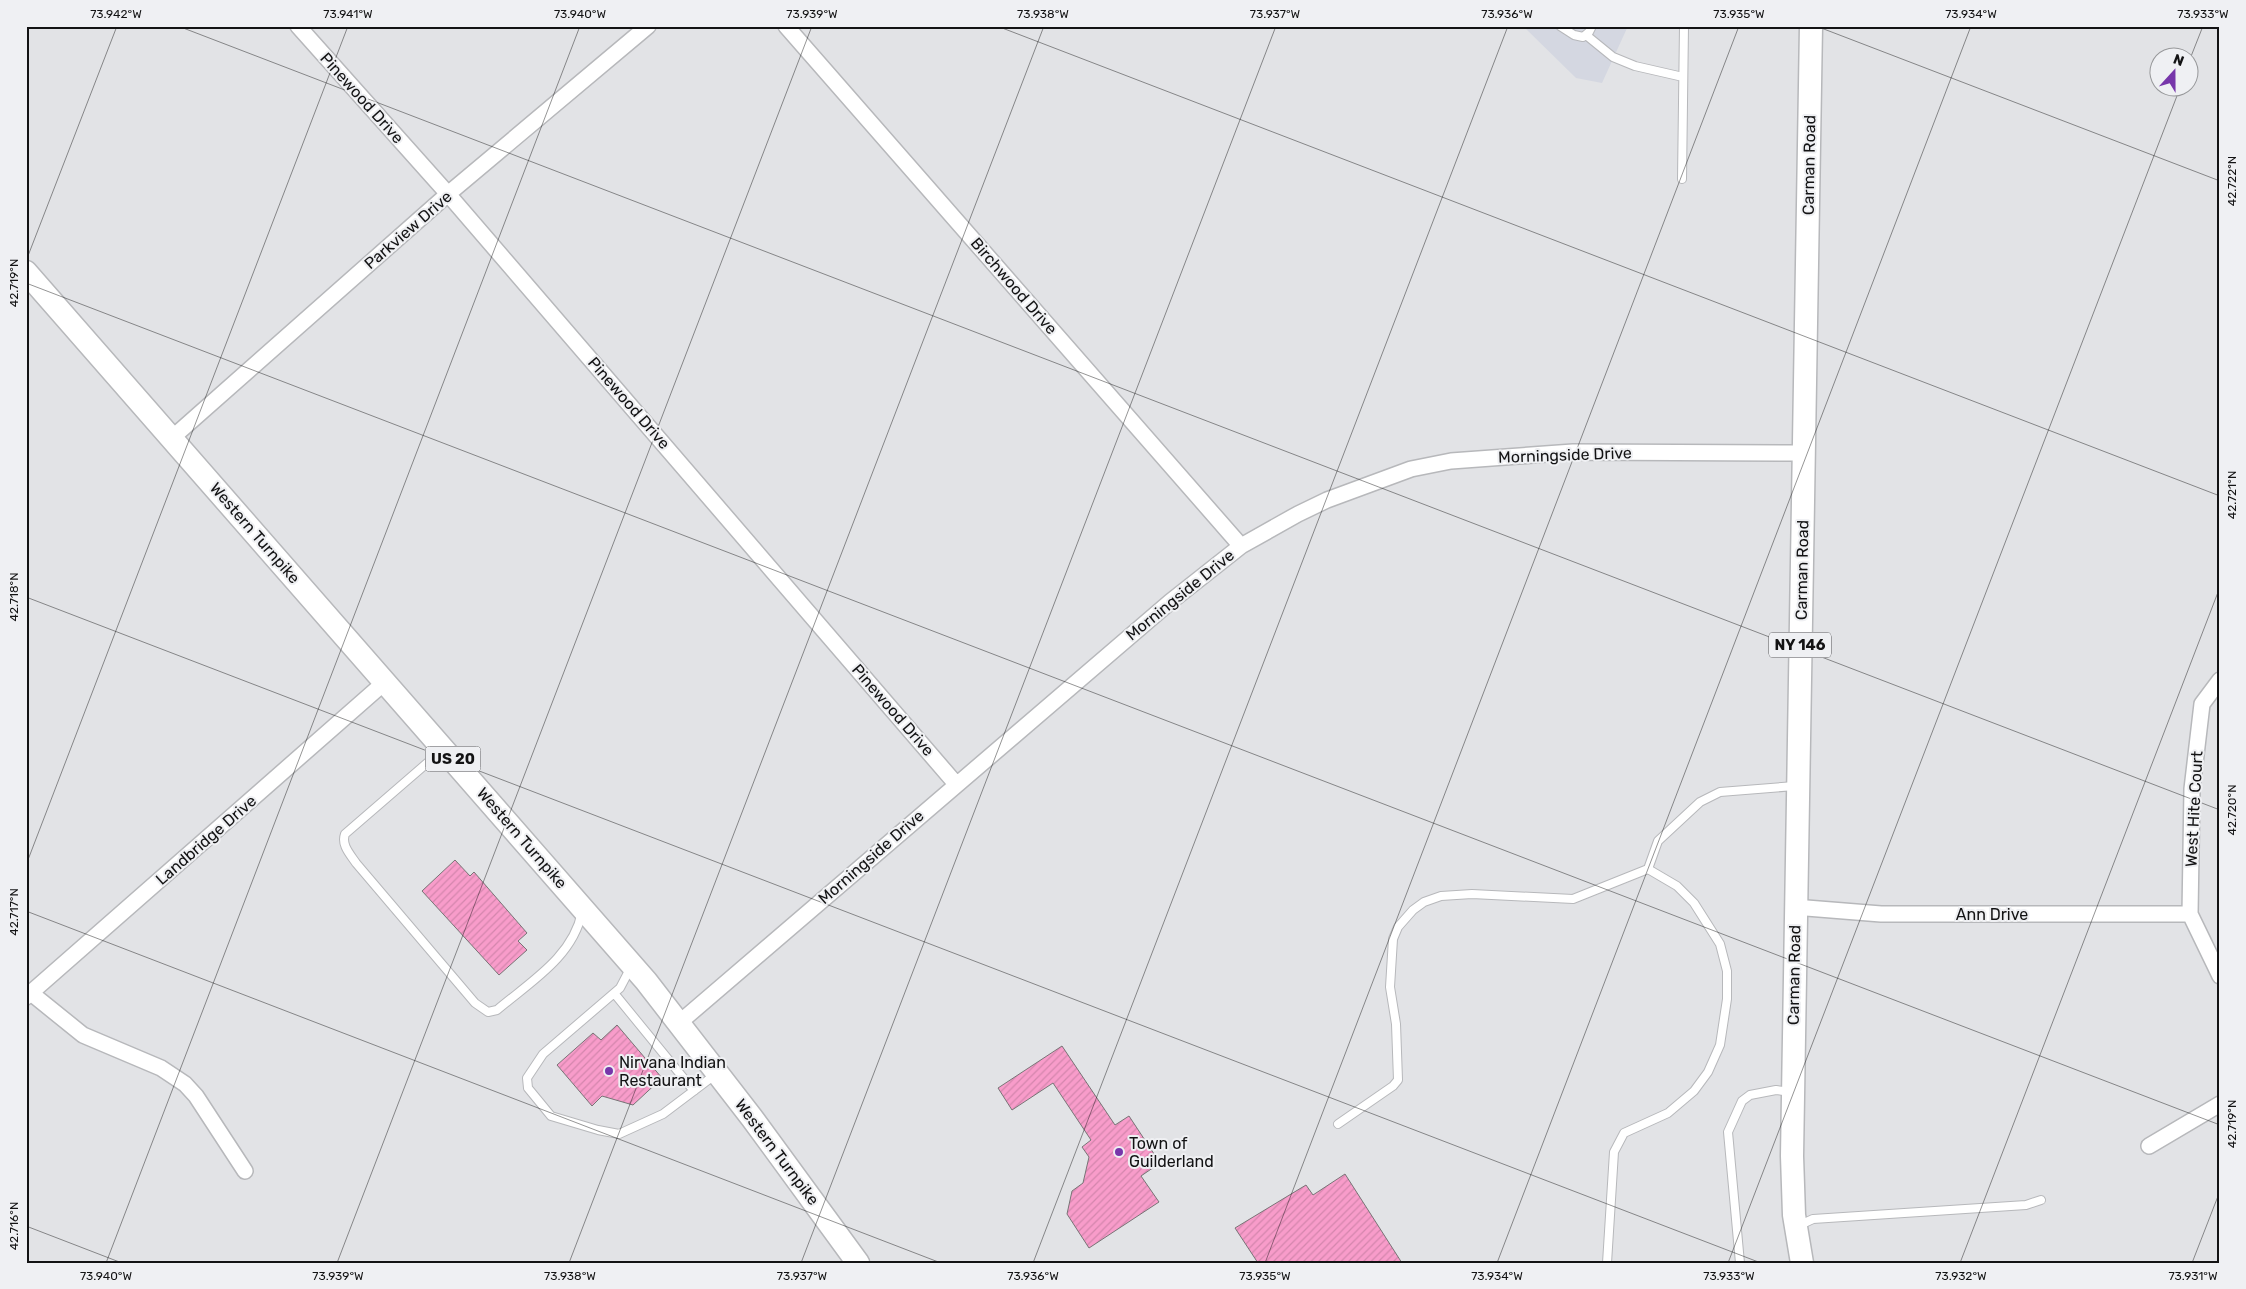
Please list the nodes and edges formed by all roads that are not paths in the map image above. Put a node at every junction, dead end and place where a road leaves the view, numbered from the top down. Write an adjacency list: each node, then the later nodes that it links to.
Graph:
1 (298, 26): 11 (street, Pinewood Drive)
2 (648, 26): 11 (street, Parkview Drive)
3 (786, 26): 15 (street, Birchwood Drive)
4 (1560, 26): 8 (lane)
5 (1592, 26): 8 (lane)
6 (1684, 26): 9 (lane)
7 (1811, 26): 14 (main road, Carman Road / NY 146)
8 (1586, 35): 9 (lane)
9 (1683, 77): 10 (lane)
10 (1682, 179)
11 (448, 194): 13 (street, Parkview Drive); 19 (street, Pinewood Drive)
12 (26, 272): 13 (main road, Western Turnpike / US 20)
13 (172, 438): 17 (main road, Western Turnpike / US 20)
14 (1804, 454): 15 (street, Morningside Drive); 20 (main road, Carman Road / NY 146)
15 (1241, 546): 19 (street, Morningside Drive)
16 (2220, 680): 24 (street, West Hite Court)
17 (385, 682): 18 (main road, Western Turnpike / US 20); 28 (street, Landbridge Drive)
18 (444, 749): 23 (main road, Western Turnpike / US 20); 23 (lane)
19 (956, 784): 29 (street, Morningside Drive)
20 (1797, 786): 21 (lane); 22 (main road, Carman Road / NY 146)
21 (1648, 869): 34 (lane); 40 (lane)
22 (1794, 907): 24 (street, Ann Drive); 32 (main road, Carman Road / NY 146)
23 (582, 908): 25 (main road, Western Turnpike / US 20)
24 (2190, 914): 26 (street)
25 (632, 965): 27 (lane); 29 (main road, Western Turnpike / US 20)
26 (2220, 976)
27 (614, 993): 31 (lane); 31 (lane)
28 (29, 995): 36 (street)
29 (679, 1023): 30 (main road, Western Turnpike / US 20)
30 (707, 1077): 31 (lane); 31 (lane); 39 (main road, Western Turnpike / US 20)
31 (694, 1090)
32 (1792, 1092): 38 (main road, Carman Road / NY 146); 41 (lane)
33 (2220, 1104): 35 (street)
34 (1338, 1124)
35 (2149, 1146)
36 (246, 1171)
37 (2041, 1200): 38 (lane)
38 (1796, 1228): 42 (main road, Carman Road / NY 146)
39 (858, 1263)
40 (1607, 1263)
41 (1740, 1263)
42 (1802, 1263)

